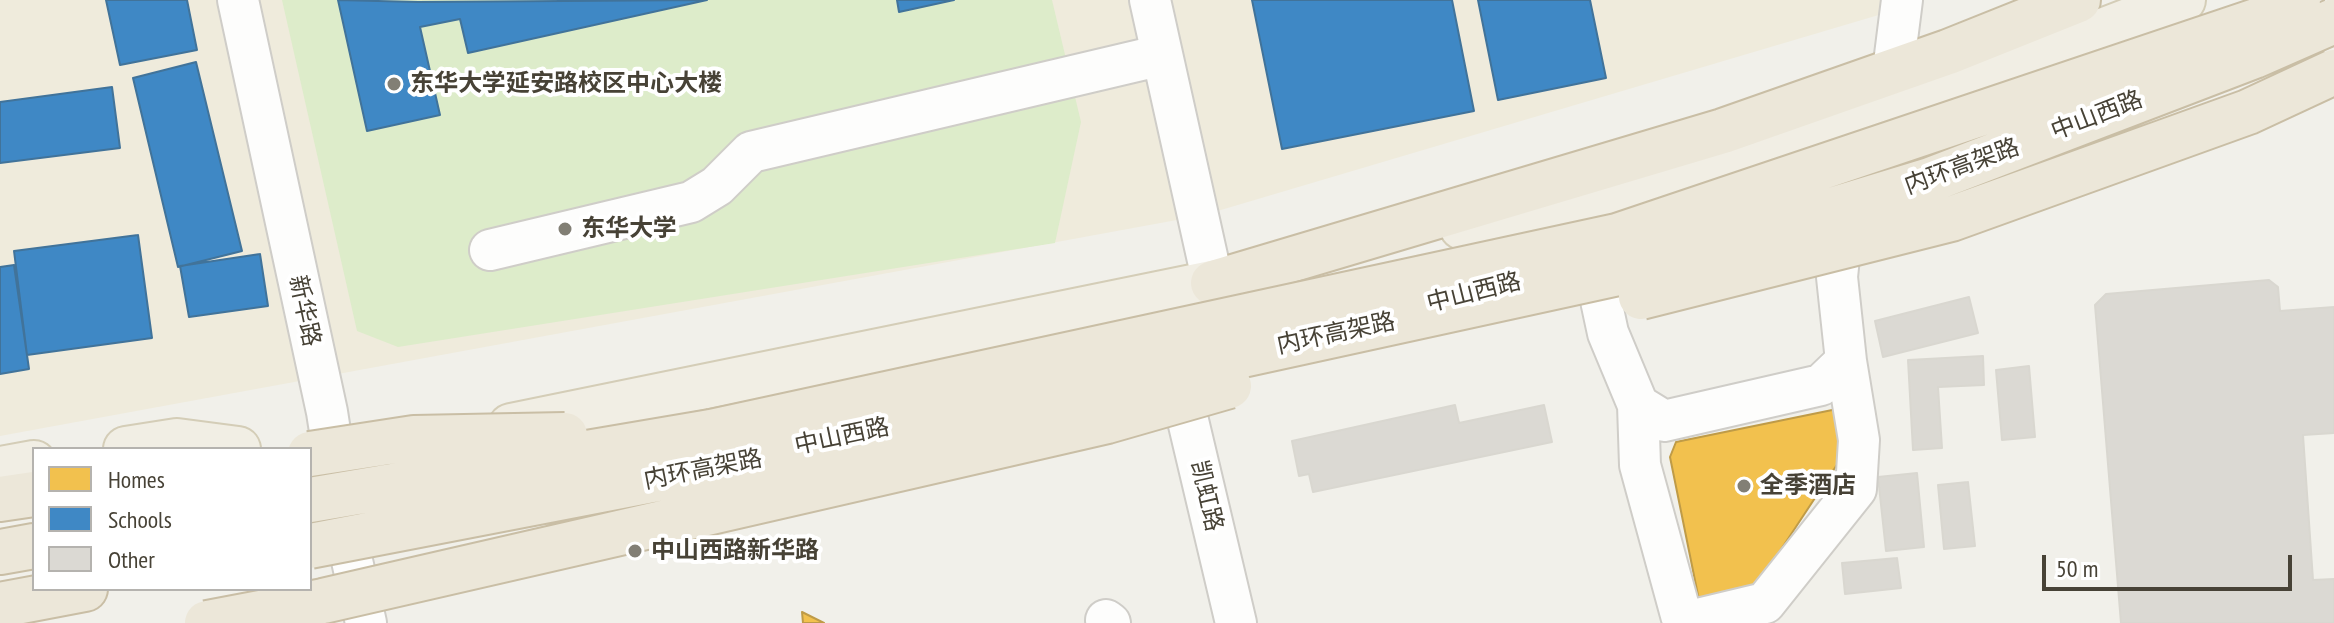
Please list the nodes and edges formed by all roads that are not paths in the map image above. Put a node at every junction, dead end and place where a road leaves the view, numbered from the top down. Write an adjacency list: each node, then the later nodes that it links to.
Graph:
1 (238, 0): 22 (street, 新华路)
2 (1150, 0): 8 (street)
3 (1902, 0): 9 (street)
4 (2078, 0): 9 (highway)
5 (2183, 0): 15 (main road)
6 (2298, 0): 19 (highway, 内环高架路, bridge)
7 (2334, 23): 11 (main road, 中山西路); 14 (highway, 内环高架路, bridge)
8 (1162, 55): 12 (street); 15 (street)
9 (1893, 71): 15 (highway)
10 (2334, 72): 17 (highway, bridge)
11 (1845, 197): 13 (main road, 中山西路); 16 (street)
12 (490, 250)
13 (1593, 263): 17 (main road, 中山西路); 18 (street)
14 (1641, 268): 30 (highway, 内环高架路, bridge); 35 (highway, bridge)
15 (1213, 283): 22 (main road)
16 (1846, 361): 18 (street); 37 (street)
17 (1176, 369): 30 (main road, 中山西路); 41 (street, 凯虹路)
18 (1638, 405): 37 (street)
19 (711, 432): 22 (highway, bridge); 27 (highway, 内环高架路, bridge)
20 (139, 447): 21 (main road)
21 (223, 447)
22 (316, 460): 30 (street, 新华路)
23 (32, 463): 24 (main road)
24 (0, 469)
25 (32, 494): 26 (highway)
26 (0, 499)
27 (312, 500)
28 (32, 513): 29 (main road)
29 (0, 519)
30 (322, 541): 40 (street, 新华路)
31 (32, 546): 32 (highway)
32 (0, 552)
33 (76, 591): 36 (highway)
34 (84, 591): 36 (main road)
35 (323, 601): 38 (highway, bridge); 39 (highway, bridge)
36 (0, 607)
37 (1767, 613)
38 (207, 623)
39 (270, 623)
40 (366, 623)
41 (1236, 623)

